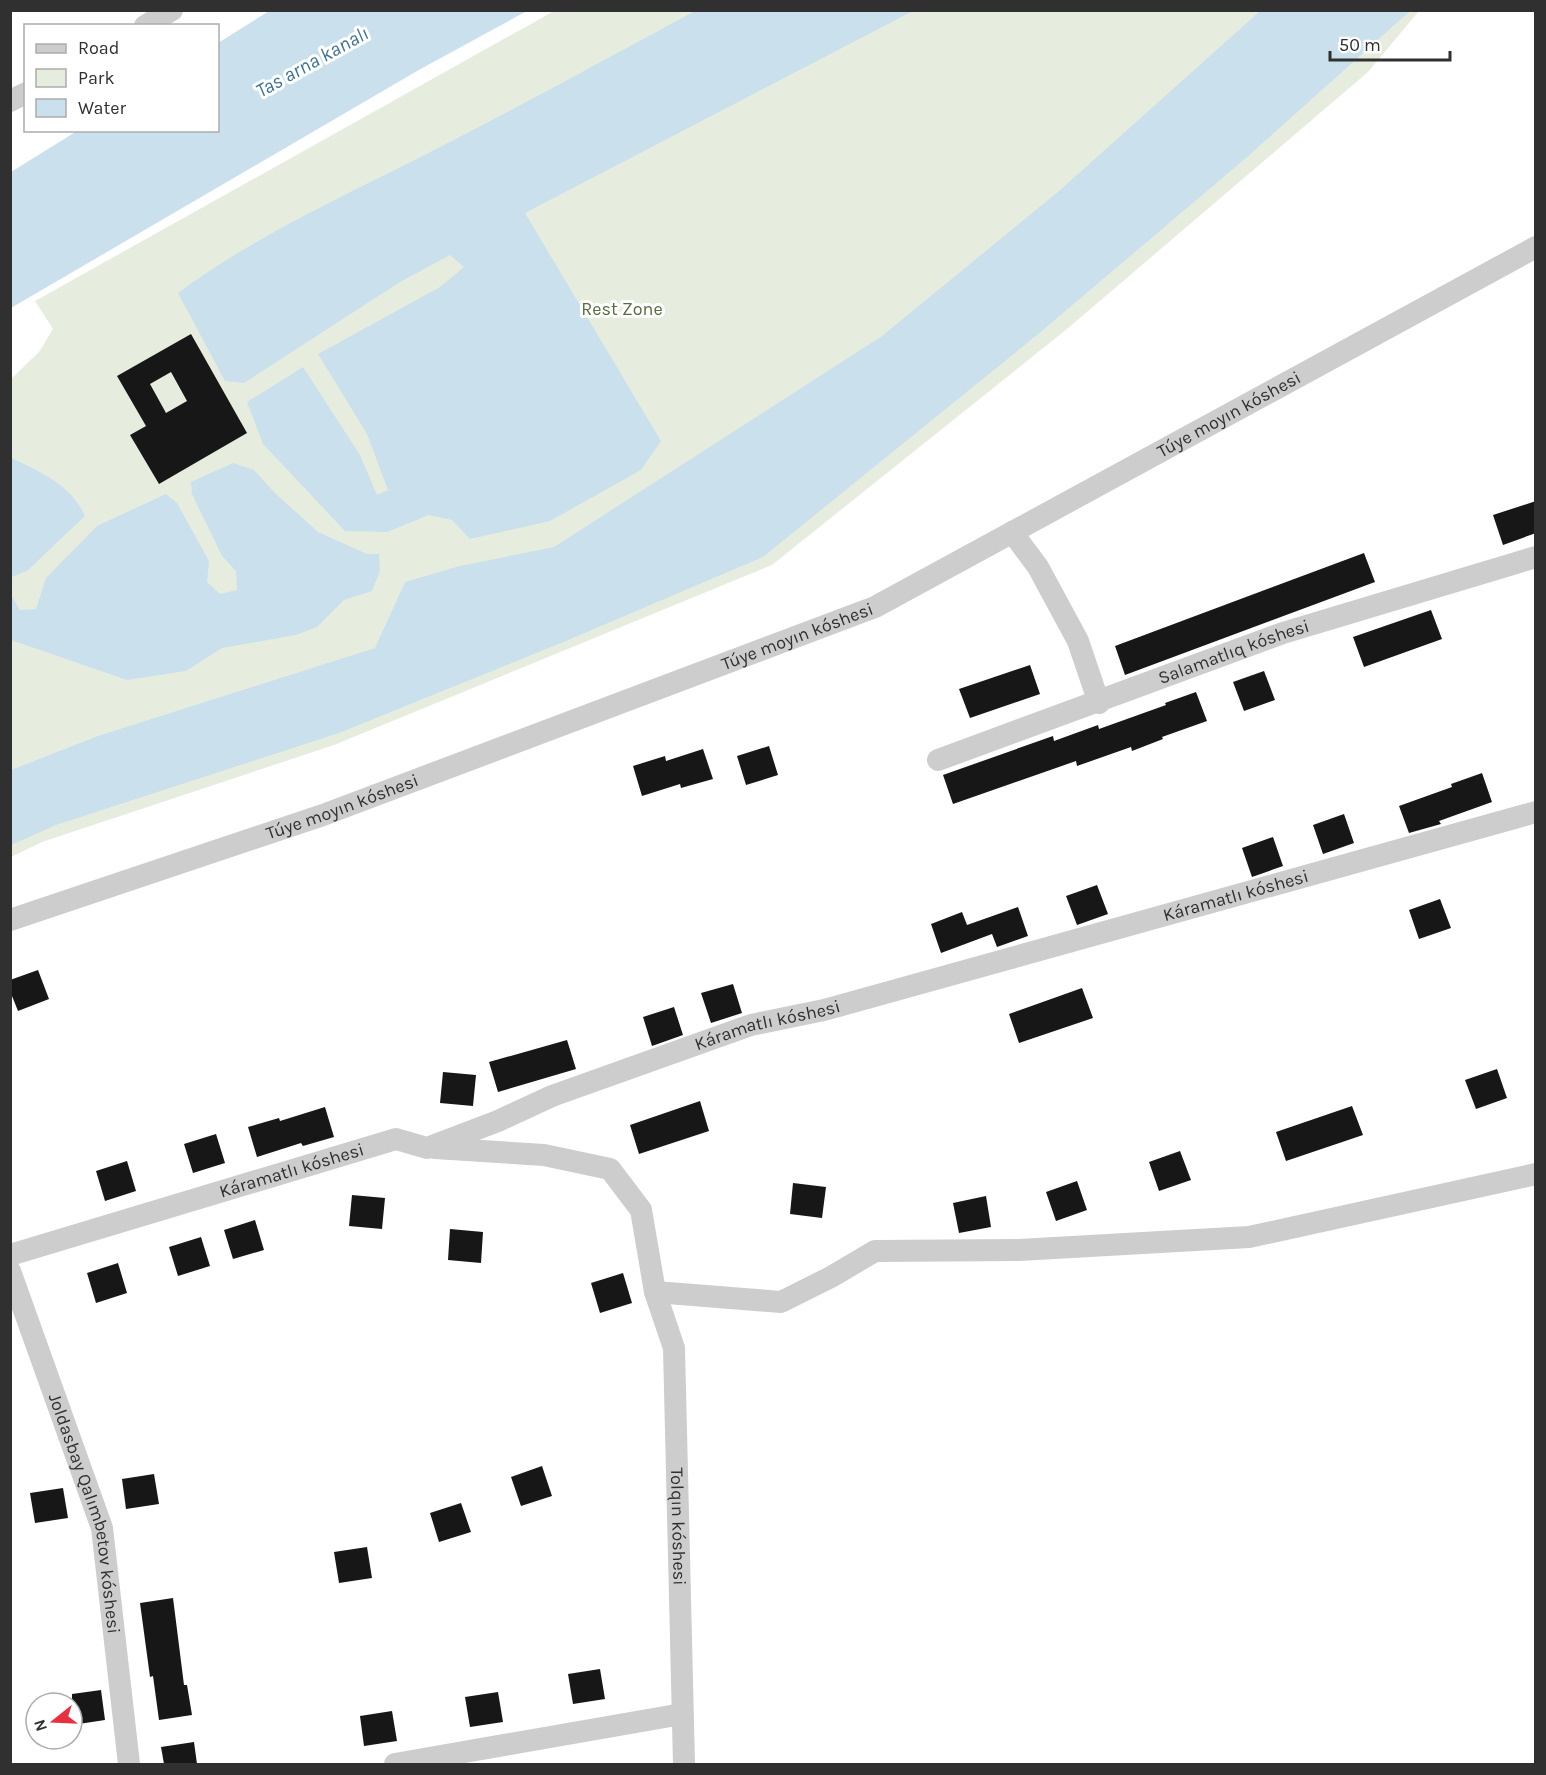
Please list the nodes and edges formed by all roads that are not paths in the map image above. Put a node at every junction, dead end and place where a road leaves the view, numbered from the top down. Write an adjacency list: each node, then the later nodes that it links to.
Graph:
1 (172, 10): 2 (street)
2 (148, 24)
3 (24, 94): 4 (street)
4 (10, 101)
5 (1536, 247): 6 (street, Túye moyın kóshesi)
6 (1012, 532): 8 (street); 11 (street, Túye moyın kóshesi)
7 (1536, 557): 8 (street, Salamatlıq kóshesi)
8 (1099, 703): 9 (street, Salamatlıq kóshesi)
9 (938, 760)
10 (1536, 812): 12 (street, Káramatlı kóshesi)
11 (10, 920)
12 (427, 1148): 14 (street, Káramatlı kóshesi); 16 (street, Tolqın kóshesi)
13 (1536, 1174): 16 (street)
14 (10, 1255)
15 (10, 1271): 18 (street, Joldasbay Qalımbetov kóshesi)
16 (655, 1292): 17 (street, Tolqın kóshesi)
17 (682, 1714): 19 (street); 20 (street, Tolqın kóshesi)
18 (129, 1764)
19 (397, 1764)
20 (684, 1764)

